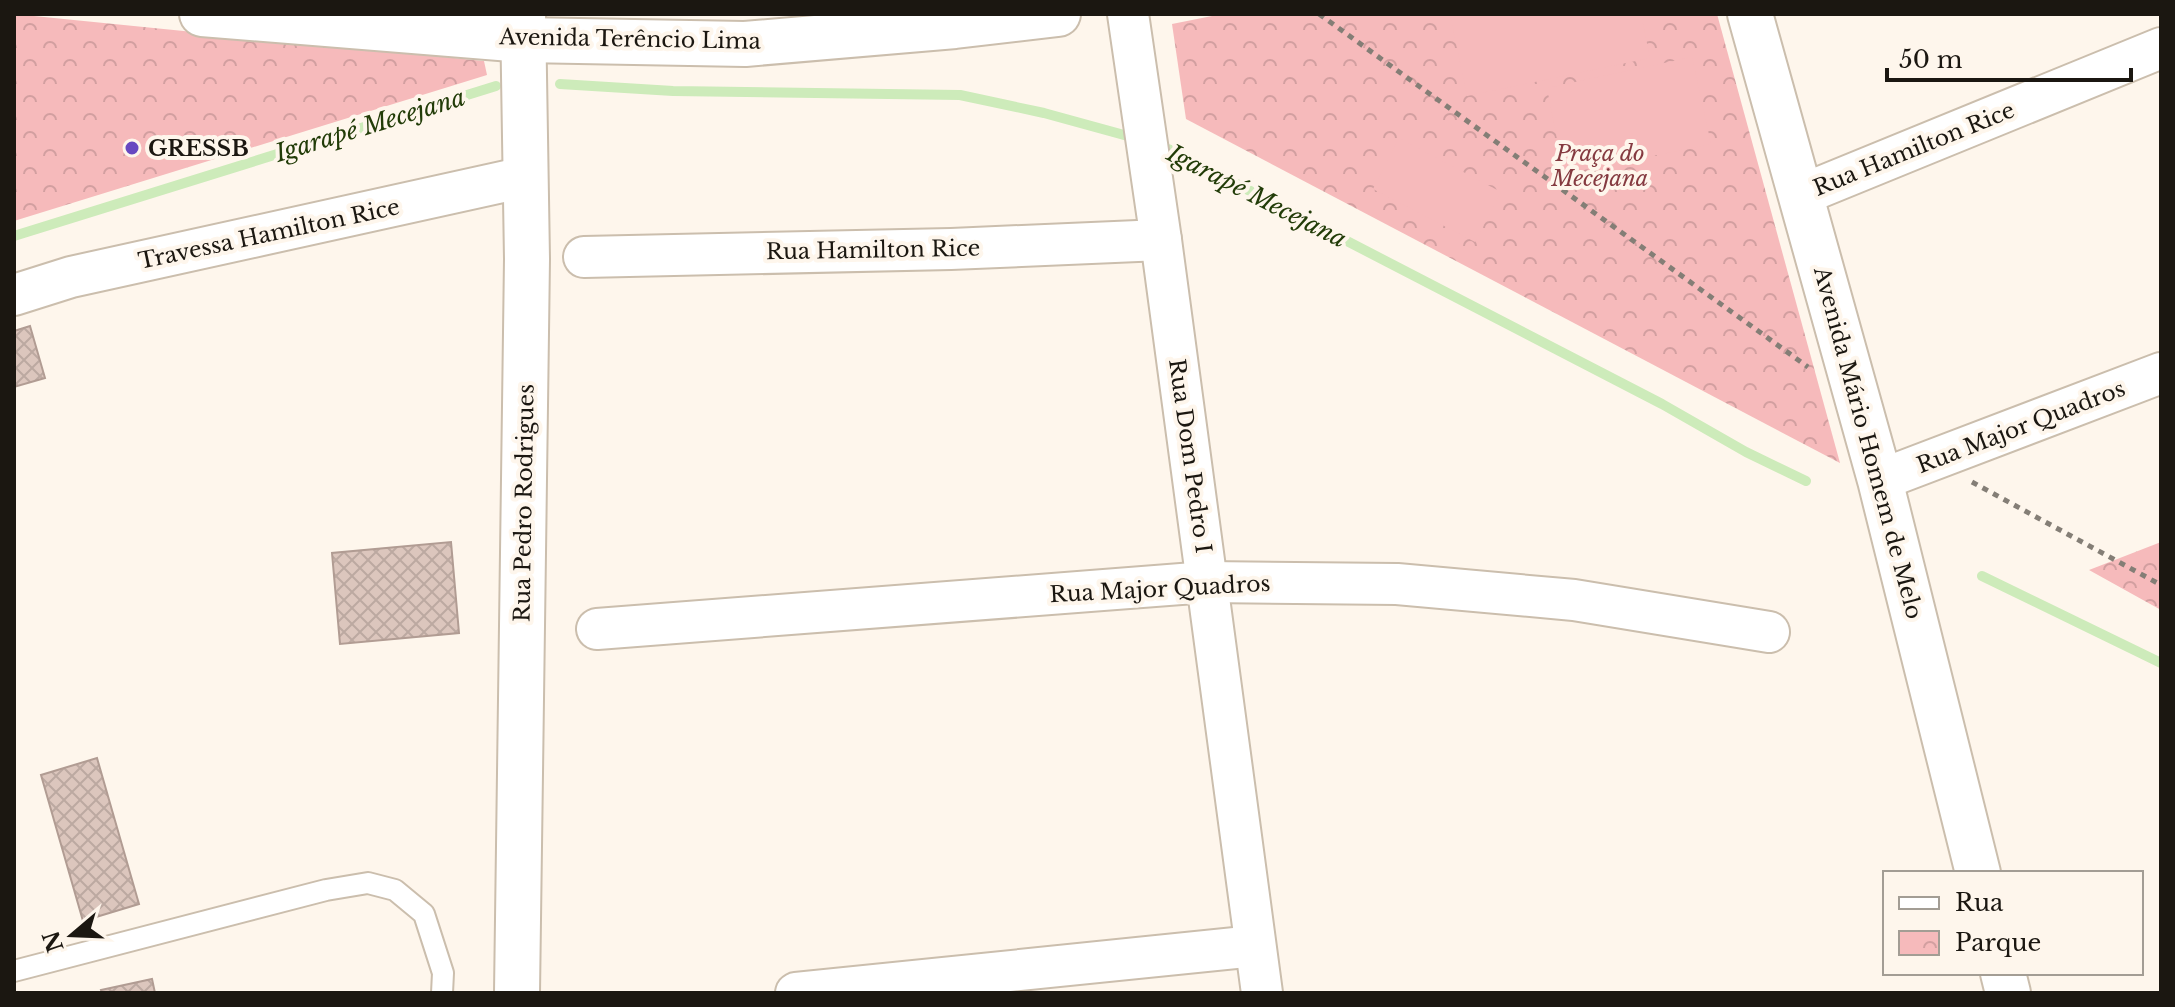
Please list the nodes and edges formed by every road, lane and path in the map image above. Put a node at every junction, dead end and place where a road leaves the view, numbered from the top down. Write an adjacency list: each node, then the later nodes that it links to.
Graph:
1 (202, 14): 6 (main road, Avenida Terêncio Lima)
2 (1058, 14): 6 (main road, Avenida Terêncio Lima)
3 (1128, 14): 10 (street, Rua Dom Pedro I)
4 (1319, 14): 14 (path)
5 (1750, 14): 9 (main road, Avenida Mário Homem de Melo)
6 (523, 36): 8 (main road, Rua Pedro Rodrigues)
7 (2161, 48): 9 (street, Rua Hamilton Rice)
8 (525, 167): 12 (street, Travessa Hamilton Rice); 25 (main road, Rua Pedro Rodrigues)
9 (1801, 195): 14 (main road, Avenida Mário Homem de Melo)
10 (1161, 240): 11 (street, Rua Hamilton Rice); 17 (street, Rua Dom Pedro I)
11 (584, 257)
12 (14, 295)
13 (2161, 373): 15 (street, Rua Major Quadros)
14 (1859, 404): 16 (main road, Avenida Mário Homem de Melo)
15 (1933, 462): 16 (street, Rua Major Quadros); 18 (path)
16 (1880, 480): 21 (main road, Avenida Mário Homem de Melo)
17 (1207, 582): 19 (street, Rua Major Quadros); 20 (street, Rua Major Quadros); 22 (street, Rua Dom Pedro I)
18 (2161, 585)
19 (597, 629)
20 (1769, 632)
21 (1978, 871)
22 (1255, 946): 26 (street); 27 (street, Rua Dom Pedro I)
23 (14, 971): 24 (lane)
24 (442, 993)
25 (517, 993)
26 (796, 993)
27 (1262, 993)

